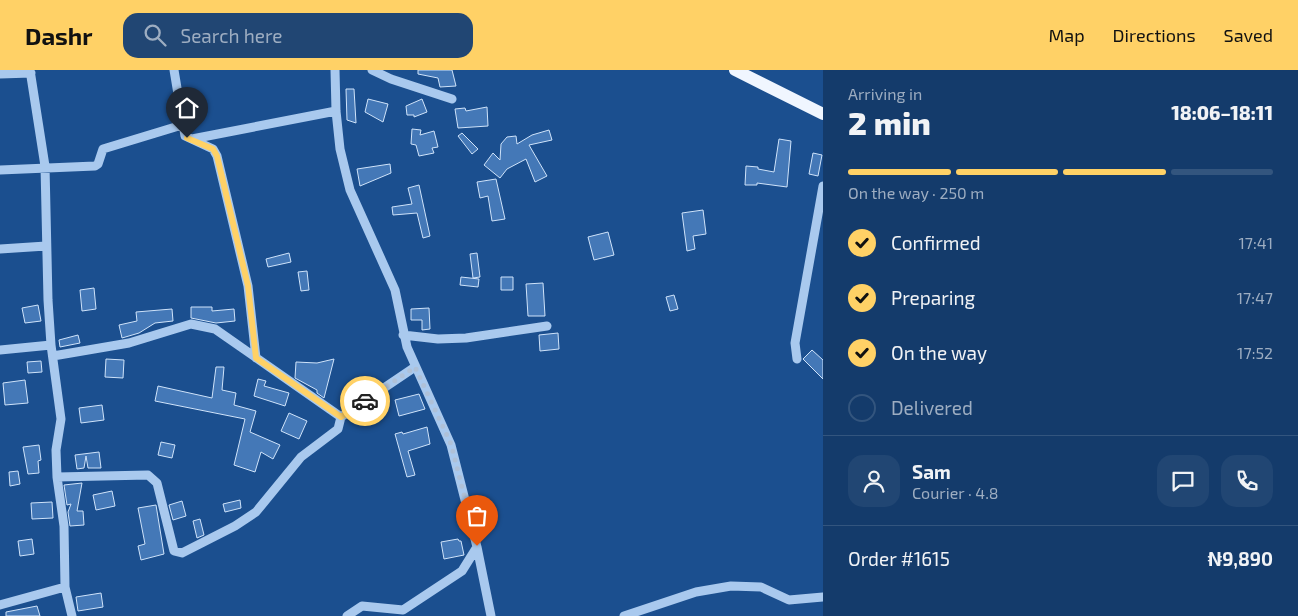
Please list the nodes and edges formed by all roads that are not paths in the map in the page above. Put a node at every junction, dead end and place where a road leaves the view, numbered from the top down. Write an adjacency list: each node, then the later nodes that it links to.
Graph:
1 (174, 70): 10 (street)
2 (335, 70): 8 (street)
3 (372, 70): 7 (street)
4 (735, 70): 9 (main road)
5 (30, 71): 6 (street); 12 (street)
6 (0, 74)
7 (452, 99)
8 (336, 111): 11 (street); 18 (street)
9 (823, 114)
10 (182, 125): 11 (street); 12 (street)
11 (192, 139): 22 (street)
12 (45, 166): 13 (street); 15 (street)
13 (0, 170)
14 (823, 186): 23 (street)
15 (46, 246): 16 (street); 19 (street)
16 (0, 249)
17 (547, 326): 18 (street)
18 (403, 335): 24 (street)
19 (51, 345): 20 (street); 21 (street)
20 (0, 350)
21 (53, 356): 22 (street); 26 (street)
22 (256, 358): 25 (street)
23 (797, 359)
24 (415, 367): 25 (street); 27 (street)
25 (341, 417): 26 (street)
26 (57, 477): 28 (street)
27 (477, 546): 32 (street); 33 (street)
28 (65, 587): 30 (street); 31 (street)
29 (823, 597): 34 (street)
30 (0, 605)
31 (72, 616)
32 (347, 616)
33 (491, 616)
34 (624, 616)

